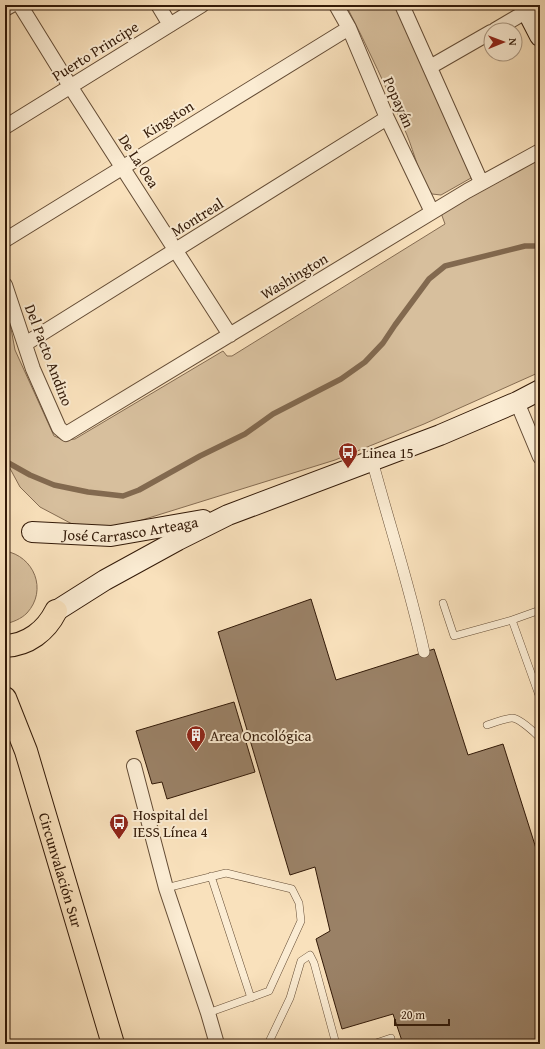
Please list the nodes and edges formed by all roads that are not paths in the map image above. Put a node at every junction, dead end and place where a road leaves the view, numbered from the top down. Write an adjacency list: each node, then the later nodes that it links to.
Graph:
1 (12, 5): 8 (street)
2 (20, 5): 15 (street, De La Oea)
3 (158, 5): 10 (street)
4 (202, 5): 10 (street, Puerto Principe)
5 (336, 5): 11 (street, Popayán)
6 (402, 5): 14 (street)
7 (526, 8): 9 (street); 12 (main road)
8 (5, 9)
9 (506, 22)
10 (170, 25): 15 (street, Puerto Principe)
11 (349, 28): 16 (street, Popayán); 19 (street, Kingston)
12 (540, 36)
13 (483, 37): 14 (street)
14 (430, 67): 20 (street)
15 (70, 86): 17 (street, Puerto Principe); 19 (street, De La Oea)
16 (386, 118): 21 (street, Popayán); 23 (street, Montreal)
17 (5, 127)
18 (540, 151): 20 (street, Washington)
19 (122, 167): 22 (street, Kingston); 23 (street, De La Oea)
20 (481, 182): 21 (street, Washington)
21 (432, 212): 25 (street, Washington)
22 (5, 240)
23 (176, 249): 25 (street, De La Oea); 26 (street, Montreal)
24 (5, 285): 26 (street, Del Pacto Andino)
25 (230, 335): 29 (street, Washington)
26 (25, 344): 29 (street, Del Pacto Andino)
27 (540, 390): 28 (main road, José Carrasco Arteaga)
28 (517, 402): 30 (street); 31 (main road, José Carrasco Arteaga)
29 (66, 434)
30 (540, 457)
31 (372, 460): 32 (main road, José Carrasco Arteaga); 39 (street)
32 (228, 515): 33 (main road, José Carrasco Arteaga); 36 (main road, José Carrasco Arteaga)
33 (32, 532)
34 (443, 603): 37 (lane)
35 (540, 610): 37 (lane)
36 (56, 611): 38 (highway)
37 (512, 620): 41 (lane)
38 (5, 646)
39 (424, 652)
40 (5, 698): 50 (highway, Circunvalación Sur)
41 (540, 698)
42 (487, 725): 43 (lane)
43 (540, 738)
44 (134, 766): 46 (street)
45 (211, 876): 46 (lane); 47 (lane); 47 (lane)
46 (166, 888): 48 (street)
47 (251, 998): 48 (lane)
48 (208, 1014): 51 (street)
49 (391, 1038): 54 (lane)
50 (113, 1044)
51 (217, 1044)
52 (268, 1044): 53 (lane)
53 (336, 1044)
54 (373, 1044)

